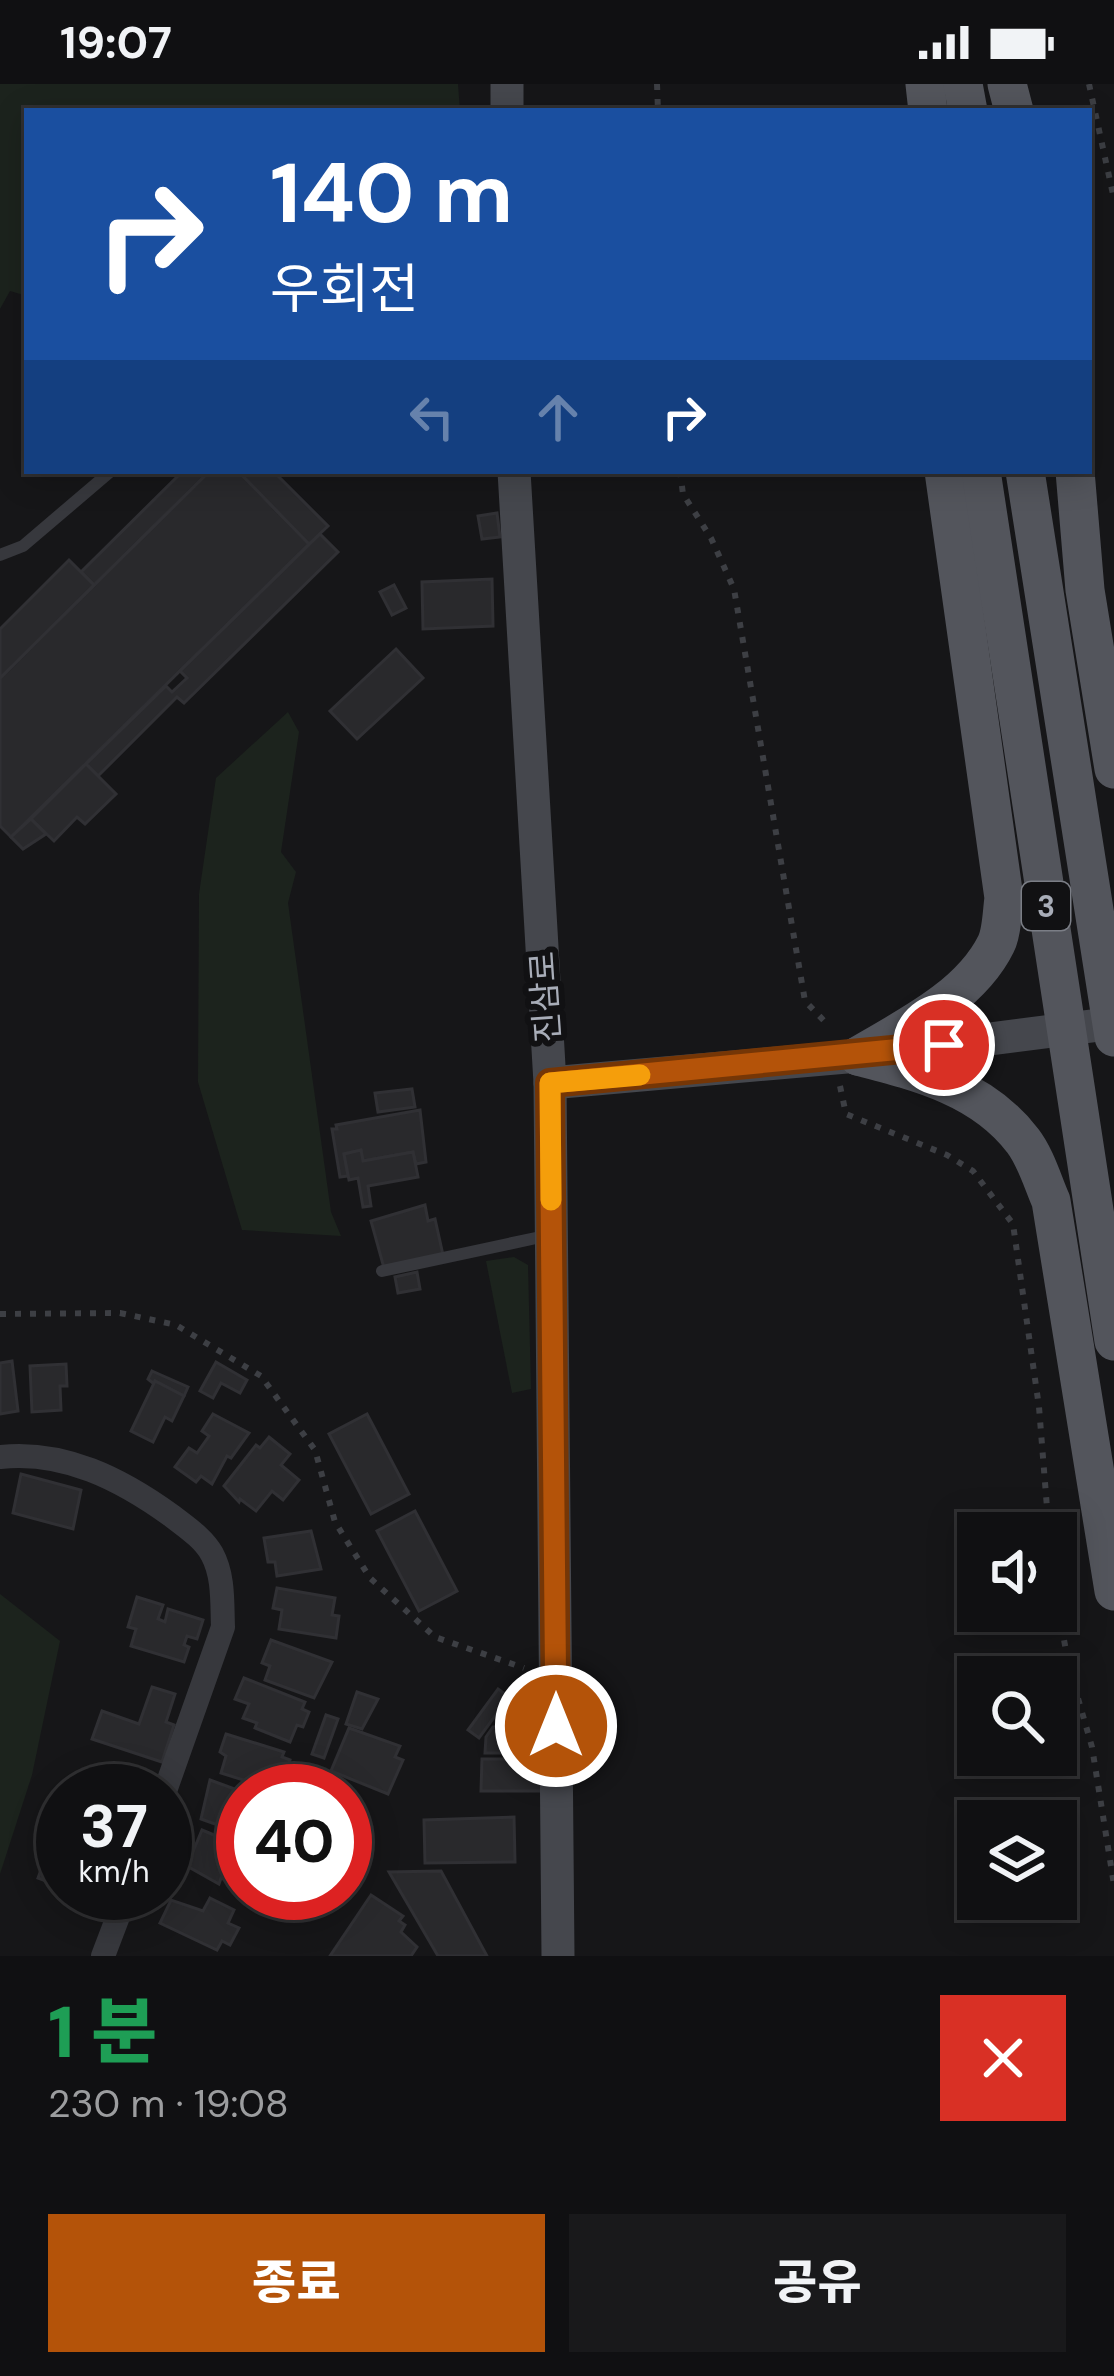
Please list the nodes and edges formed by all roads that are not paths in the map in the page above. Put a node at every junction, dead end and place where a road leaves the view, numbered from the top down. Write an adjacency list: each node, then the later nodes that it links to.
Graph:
1 (107, 474): 7 (lane)
2 (514, 474): 12 (street, 진삼로)
3 (944, 474): 11 (main road)
4 (981, 474): 15 (main road, 3, bridge)
5 (1025, 474): 10 (main road, 3, bridge)
6 (1075, 474): 8 (main road)
7 (0, 555)
8 (1114, 769)
9 (1114, 1023): 11 (street)
10 (1114, 1037)
11 (858, 1056): 12 (street); 17 (main road)
12 (550, 1083): 13 (street, 진삼로)
13 (552, 1234): 14 (lane); 21 (street, 진삼로)
14 (382, 1271)
15 (1114, 1341)
16 (0, 1457): 18 (street)
17 (1114, 1591)
18 (175, 1764)
19 (117, 1920): 20 (street)
20 (103, 1956)
21 (557, 1956)

